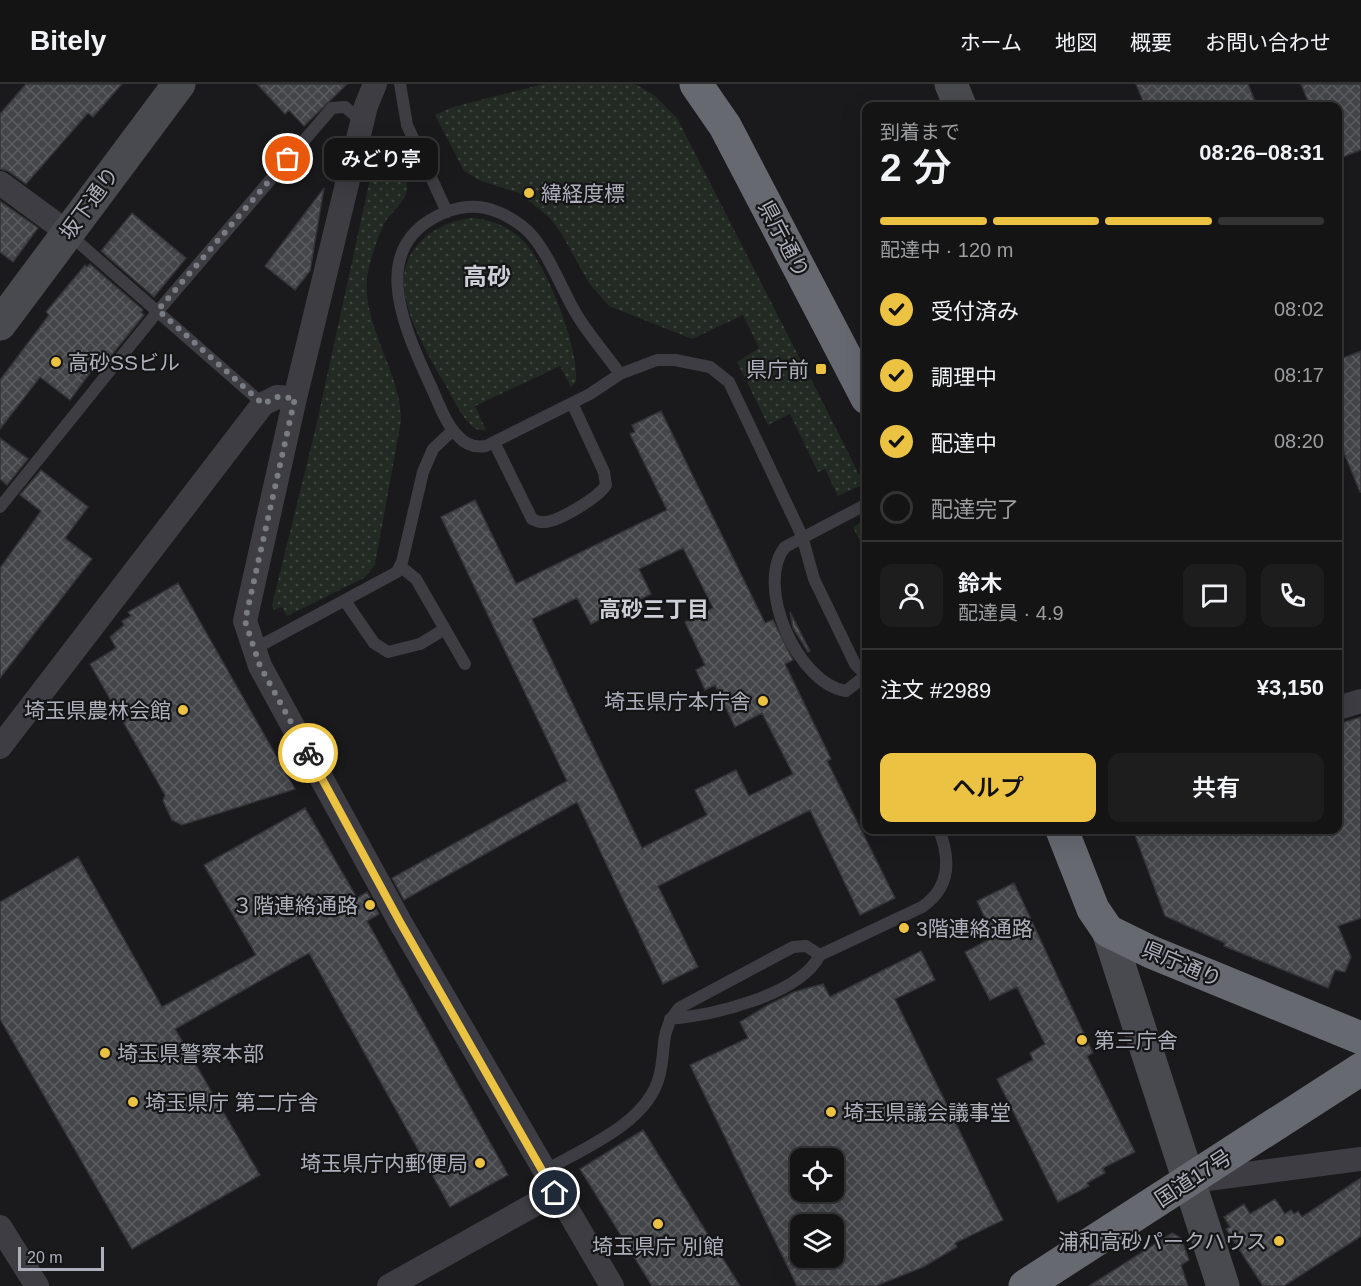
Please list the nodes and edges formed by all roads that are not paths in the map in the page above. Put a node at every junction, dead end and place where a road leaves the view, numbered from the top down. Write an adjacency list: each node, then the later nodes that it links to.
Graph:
1 (179, 84): 10 (street, 坂下通り)
2 (375, 84): 7 (street)
3 (400, 84): 9 (lane)
4 (696, 84): 14 (highway, 県庁通り)
5 (951, 84): 6 (street)
6 (958, 102)
7 (362, 121): 11 (lane); 15 (street)
8 (0, 183): 10 (street)
9 (447, 212): 13 (lane); 18 (lane)
10 (67, 232): 11 (lane); 12 (street, 坂下通り)
11 (158, 310): 17 (lane); 21 (lane)
12 (0, 324)
13 (620, 374): 16 (lane); 22 (lane)
14 (862, 388)
15 (295, 398): 17 (street); 26 (street)
16 (572, 403): 19 (lane); 19 (lane)
17 (263, 404): 32 (street)
18 (453, 430): 19 (lane); 23 (lane)
19 (494, 442)
20 (862, 506): 22 (lane)
21 (0, 507)
22 (802, 536): 28 (lane); 29 (lane)
23 (400, 566): 24 (lane); 25 (lane)
24 (345, 601): 25 (lane); 26 (lane)
25 (445, 629): 27 (lane)
26 (254, 649): 42 (street)
27 (465, 664)
28 (862, 672)
29 (862, 679)
30 (1361, 701): 31 (street)
31 (1342, 707)
32 (0, 747)
33 (940, 834): 36 (lane)
34 (1064, 834): 35 (highway)
35 (1108, 931): 38 (highway, 県庁通り); 41 (street)
36 (820, 955): 37 (lane); 37 (lane)
37 (669, 1019): 42 (lane)
38 (1361, 1038)
39 (1361, 1069): 41 (highway, 国道17号)
40 (1361, 1159): 41 (street)
41 (1190, 1181): 47 (highway, 国道17号); 48 (street)
42 (549, 1182): 45 (street); 46 (street)
43 (0, 1227): 44 (street)
44 (37, 1286)
45 (389, 1286)
46 (612, 1286)
47 (1024, 1286)
48 (1223, 1286)

